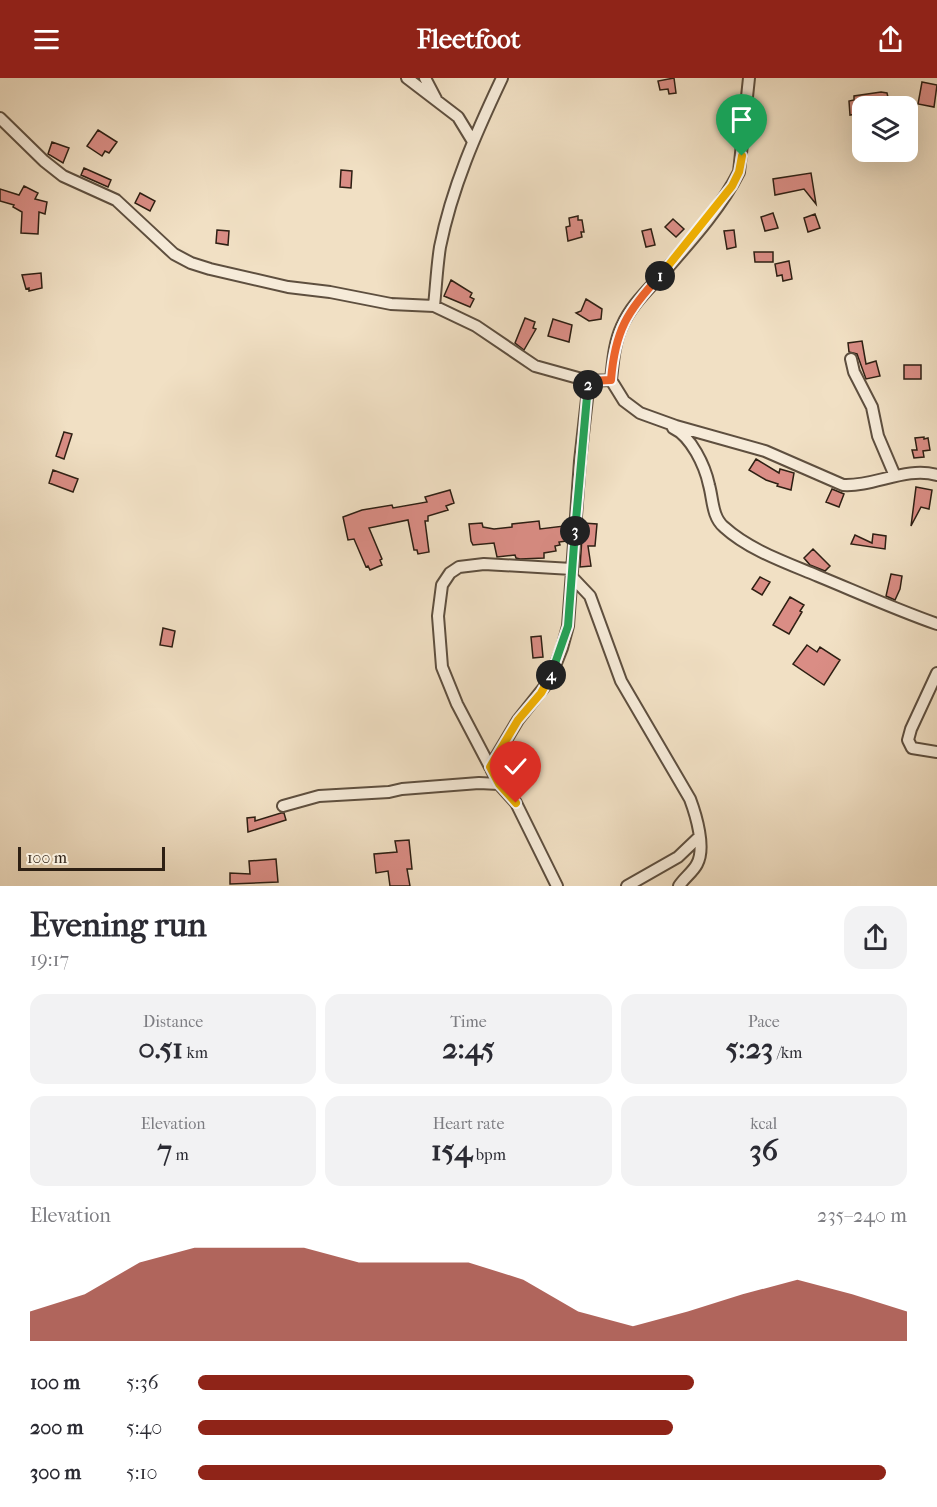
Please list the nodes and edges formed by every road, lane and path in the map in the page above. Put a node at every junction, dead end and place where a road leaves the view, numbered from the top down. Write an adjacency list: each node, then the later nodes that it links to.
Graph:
1 (407, 78): 5 (street)
2 (425, 78): 5 (street)
3 (502, 78): 7 (street)
4 (749, 78): 10 (street)
5 (438, 102): 7 (street)
6 (0, 118): 8 (street)
7 (472, 140): 8 (street)
8 (434, 306): 11 (street)
9 (851, 359): 14 (street)
10 (611, 380): 11 (street); 12 (street)
11 (589, 381): 15 (street)
12 (659, 422): 14 (street); 16 (street)
13 (937, 475): 14 (street)
14 (895, 476)
15 (572, 573): 19 (street); 19 (street); 22 (street)
16 (937, 624)
17 (937, 673): 18 (street)
18 (937, 752)
19 (490, 767): 20 (street)
20 (499, 784): 21 (street); 23 (street)
21 (283, 806)
22 (699, 837): 24 (street); 25 (street)
23 (557, 886)
24 (627, 886)
25 (679, 886)

